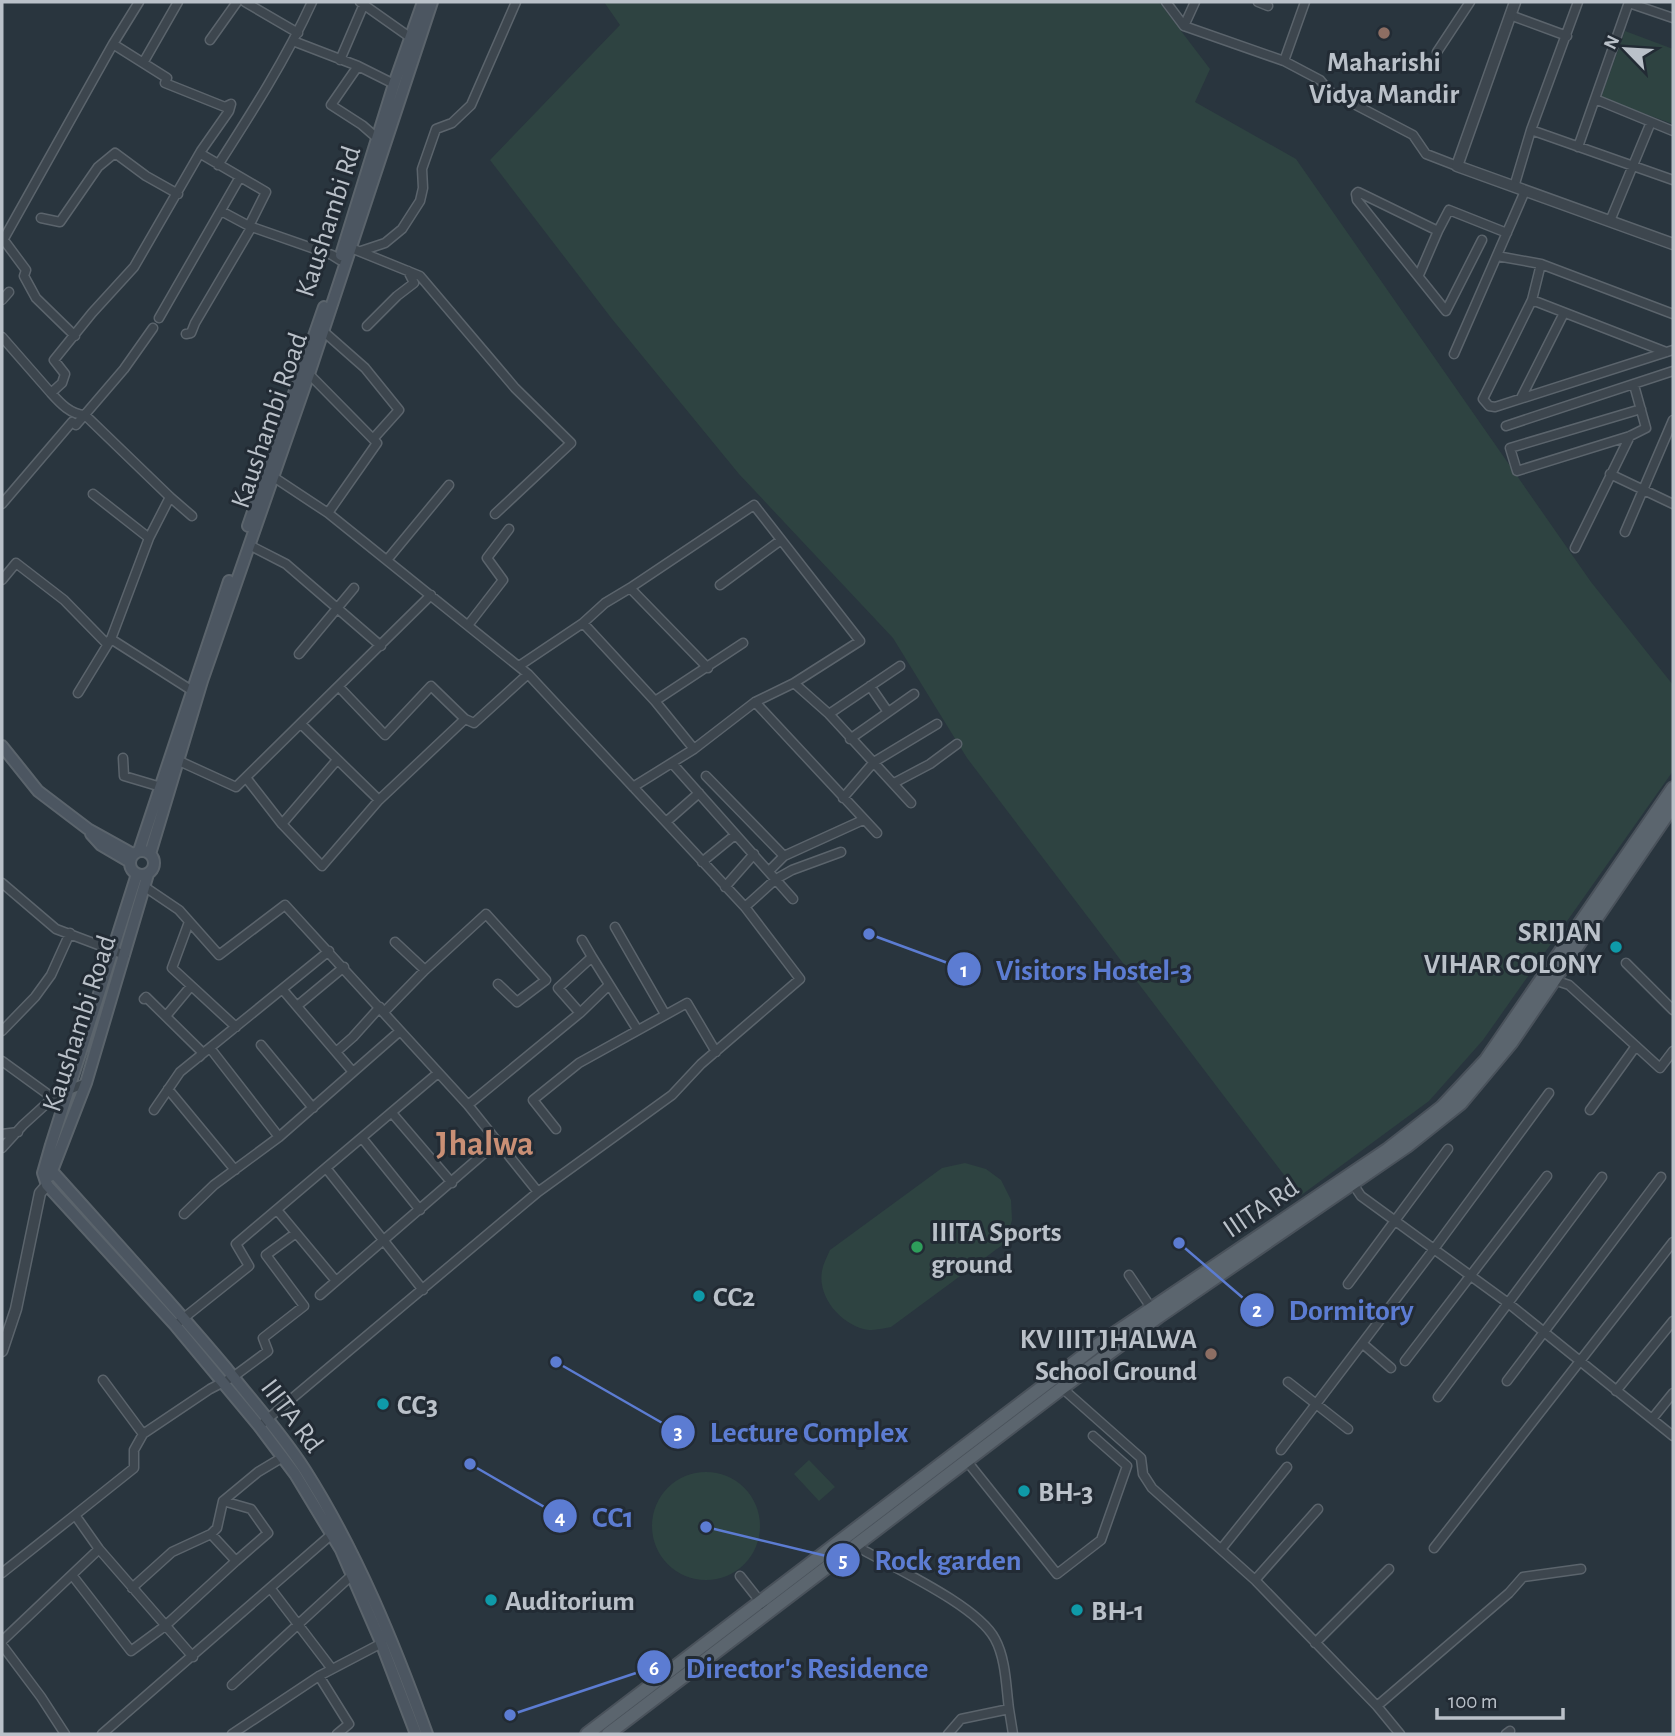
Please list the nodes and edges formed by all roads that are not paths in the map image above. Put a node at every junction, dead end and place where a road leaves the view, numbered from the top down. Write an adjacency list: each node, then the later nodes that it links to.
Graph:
1 (139, 2): 26 (street)
2 (178, 2): 30 (street)
3 (237, 2): 25 (street)
4 (245, 2): 23 (street)
5 (312, 2): 23 (street)
6 (423, 2): 24 (main road, Kaushambi Rd)
7 (432, 2): 57 (main road, Kaushambi Road)
8 (516, 2): 57 (street)
9 (1166, 2): 21 (street)
10 (1195, 2): 21 (street)
11 (1258, 2): 18 (street)
12 (1305, 2): 29 (street)
13 (1470, 2): 27 (street)
14 (1515, 2): 19 (street)
15 (1578, 2): 22 (street)
16 (1629, 2): 20 (street); 33 (street)
17 (367, 4): 24 (street); 28 (street)
18 (1268, 6)
19 (1510, 15): 22 (street); 41 (street)
20 (1673, 18)
21 (1184, 26): 29 (street)
22 (1567, 36): 35 (street)
23 (295, 37): 28 (street); 40 (street)
24 (411, 38): 32 (main road, Kaushambi Rd)
25 (209, 40)
26 (113, 44): 30 (street); 55 (street)
27 (1437, 51)
28 (340, 60): 31 (street)
29 (1284, 61): 41 (street)
30 (143, 63): 39 (street)
31 (358, 66): 32 (street); 37 (street)
32 (394, 84): 37 (main road, Kaushambi Rd)
33 (1595, 99): 34 (street); 38 (street)
34 (1651, 122): 36 (street); 42 (street)
35 (1531, 130): 38 (street); 45 (street)
36 (1673, 131)
37 (377, 138): 59 (main road, Kaushambi Rd)
38 (1578, 147): 42 (street)
39 (201, 154): 40 (street); 47 (street)
40 (218, 165): 43 (street)
41 (1457, 166): 45 (street)
42 (1633, 166): 44 (street); 50 (street)
43 (240, 177): 48 (street); 51 (street)
44 (1673, 180)
45 (1514, 187): 46 (street)
46 (1525, 191): 50 (street); 53 (street)
47 (178, 194): 49 (street); 73 (street)
48 (221, 211): 51 (street); 68 (street)
49 (41, 218)
50 (1609, 221): 56 (street)
51 (249, 226): 59 (street); 72 (street)
52 (1438, 231): 53 (street); 62 (street); 62 (street)
53 (1507, 233): 58 (street)
54 (1482, 240): 62 (street)
55 (2, 241): 73 (street)
56 (1673, 244)
57 (356, 250): 61 (street); 71 (main road, Kaushambi Road)
58 (1497, 256): 60 (street); 76 (street)
59 (340, 260): 91 (main road, Kaushambi Rd)
60 (1541, 264): 65 (street); 67 (street)
61 (408, 271): 69 (street); 99 (street)
62 (1419, 275)
63 (9, 292): 64 (street)
64 (2, 300)
65 (1532, 300): 66 (street); 81 (street)
66 (1564, 313): 75 (street); 81 (street)
67 (1673, 314)
68 (159, 318)
69 (367, 326)
70 (153, 328): 82 (street)
71 (323, 331): 78 (main road, Kaushambi Road); 89 (street)
72 (186, 334)
73 (75, 336): 80 (street)
74 (2, 337): 80 (street)
75 (1670, 351): 81 (street)
76 (1454, 354)
77 (1673, 371): 79 (street)
78 (309, 374): 89 (street); 91 (main road, Kaushambi Road)
79 (1634, 384): 83 (street); 87 (street)
80 (51, 393): 84 (street)
81 (1521, 398)
82 (95, 401): 84 (street); 86 (street)
83 (1641, 409): 88 (street); 88 (street)
84 (85, 415): 86 (street); 96 (street)
85 (1673, 420): 93 (street)
86 (94, 425): 95 (street)
87 (1506, 426)
88 (1630, 436): 90 (street)
89 (373, 439): 98 (street)
90 (1610, 474): 93 (street); 106 (street)
91 (270, 475): 98 (street); 105 (main road, Kaushambi Road); 127 (main road, Kaushambi Rd)
92 (449, 485): 107 (street)
93 (1643, 490): 97 (street); 102 (street)
94 (93, 494): 103 (street)
95 (170, 497): 100 (street); 103 (street)
96 (2, 504)
97 (1673, 505)
98 (328, 513): 107 (street)
99 (495, 514)
100 (192, 516)
101 (509, 529): 115 (street)
102 (1625, 532)
103 (149, 538): 116 (street)
104 (780, 540): 109 (street); 111 (street); 124 (street)
105 (249, 545): 113 (street); 142 (main road, Kaushambi Road)
106 (1575, 548)
107 (387, 560): 112 (street)
108 (2, 580): 116 (street)
109 (720, 585)
110 (354, 588): 113 (street)
111 (631, 588): 114 (street); 122 (street)
112 (431, 595): 115 (street); 118 (street)
113 (336, 609): 118 (street); 119 (street)
114 (583, 623): 120 (street); 130 (street)
115 (469, 624): 120 (street)
116 (111, 639): 127 (street); 128 (street)
117 (743, 643): 122 (street)
118 (381, 646): 126 (street)
119 (299, 654)
120 (519, 666): 123 (street)
121 (900, 666): 125 (street)
122 (708, 668): 130 (street)
123 (528, 674): 134 (street); 149 (street)
124 (794, 683): 131 (street); 133 (street)
125 (870, 686): 132 (street); 133 (street)
126 (339, 687): 134 (street); 136 (street)
127 (191, 690): 150 (main road, Kaushambi Rd)
128 (78, 693)
129 (914, 694): 132 (street)
130 (655, 701): 140 (street)
131 (755, 702): 140 (street); 153 (street)
132 (888, 712): 137 (street)
133 (829, 714): 137 (street)
134 (465, 719): 154 (street)
135 (937, 723): 144 (street)
136 (301, 724): 143 (street); 147 (street)
137 (850, 739): 144 (street)
138 (957, 744): 148 (street)
139 (2, 746): 164 (main road)
140 (694, 749): 145 (street)
141 (123, 758): 150 (street)
142 (177, 760): 147 (street); 164 (main road, Kaushambi Road)
143 (337, 760): 154 (street); 159 (street)
144 (874, 762): 148 (street); 153 (street)
145 (672, 763): 149 (street); 152 (street)
146 (706, 776): 165 (street)
147 (247, 779): 159 (street)
148 (894, 783): 155 (street)
149 (633, 787): 158 (street)
150 (161, 788): 164 (main road, Kaushambi Rd)
151 (1673, 788): 231 (main road, IIITA Rd)
152 (699, 793): 158 (street); 161 (street)
153 (843, 798): 157 (street)
154 (379, 800): 159 (street)
155 (911, 803)
156 (1673, 806): 187 (main road, IIITA Rd)
157 (863, 820): 160 (street); 165 (street)
158 (666, 822): 166 (street)
159 (282, 824)
160 (877, 833)
161 (735, 835): 163 (street); 166 (street)
162 (841, 852): 169 (street)
163 (754, 854): 167 (street); 172 (street)
164 (138, 855): 168 (main road); 168 (main road)
165 (784, 856): 167 (street)
166 (702, 862): 172 (street)
167 (769, 871): 169 (street)
168 (142, 874): 171 (main road, Kaushambi Road); 180 (main road)
169 (776, 879): 173 (street); 174 (street)
170 (2, 883): 177 (street)
171 (145, 887): 175 (street); 182 (main road, Kaushambi Road)
172 (725, 887): 174 (street)
173 (793, 899)
174 (745, 908): 208 (street)
175 (190, 922): 181 (street); 190 (street)
176 (615, 927): 197 (street)
177 (70, 933): 180 (street); 201 (street)
178 (582, 940): 183 (street)
179 (395, 942): 186 (street)
180 (113, 950): 182 (street); 215 (main road)
181 (329, 951): 185 (street); 191 (street)
182 (125, 955): 213 (main road, Kaushambi Road)
183 (592, 957): 189 (street); 196 (street)
184 (1626, 963): 195 (street)
185 (344, 967): 193 (street); 194 (street)
186 (425, 970): 188 (street); 194 (street)
187 (1554, 980): 204 (street); 231 (main road, IIITA Rd)
188 (498, 984)
189 (609, 985): 196 (street); 200 (street)
190 (191, 986): 198 (street); 199 (street)
191 (283, 990): 193 (street); 199 (street)
192 (144, 999): 198 (street)
193 (297, 1006): 207 (street)
194 (382, 1009): 202 (street); 207 (street)
195 (1673, 1010)
196 (579, 1013): 218 (street)
197 (665, 1014): 200 (street); 208 (street)
198 (166, 1016): 209 (street)
199 (236, 1027): 205 (street)
200 (637, 1029): 223 (street)
201 (2, 1031)
202 (400, 1031): 211 (street); 212 (street)
203 (261, 1045): 219 (street)
204 (1636, 1046): 206 (street); 221 (street)
205 (210, 1048): 209 (street); 226 (street)
206 (1673, 1051)
207 (336, 1052): 211 (street)
208 (716, 1052): 241 (street)
209 (199, 1057): 214 (street)
210 (2, 1061): 217 (street)
211 (353, 1072): 219 (street)
212 (438, 1073): 218 (street); 222 (street)
213 (86, 1083): 215 (street); 233 (main road, Kaushambi Road)
214 (168, 1089): 220 (street); 234 (street)
215 (69, 1090): 217 (street); 240 (main road)
216 (1549, 1093): 249 (street)
217 (53, 1098): 224 (street)
218 (468, 1105): 228 (street)
219 (313, 1108): 226 (street)
220 (154, 1110)
221 (1590, 1110)
222 (392, 1113): 227 (street); 238 (street)
223 (555, 1129)
224 (18, 1132): 225 (street); 229 (street)
225 (2, 1134)
226 (279, 1136): 234 (street)
227 (362, 1138): 232 (street); 243 (street)
228 (496, 1143): 238 (street); 241 (street)
229 (2, 1148)
230 (1448, 1149): 245 (street)
231 (1390, 1153): 239 (main road, IIITA Rd); 257 (main road, IIITA Rd)
232 (326, 1168): 242 (street); 247 (street)
233 (51, 1170): 240 (main road, Kaushambi Road); 259 (main road, IIITA Rd)
234 (235, 1170): 244 (street)
235 (1547, 1176): 251 (street)
236 (1602, 1177): 256 (street)
237 (1661, 1177): 260 (street)
238 (452, 1183): 243 (street)
239 (1353, 1184): 245 (street); 257 (main road, IIITA Rd)
240 (47, 1185): 259 (main road, IIITA Rd); 262 (street)
241 (538, 1192): 254 (street)
242 (276, 1210): 246 (street); 259 (street)
243 (420, 1210): 247 (street)
244 (184, 1214)
245 (1396, 1220): 249 (street); 253 (street)
246 (296, 1233): 252 (street); 266 (street)
247 (384, 1240): 252 (street); 254 (street)
248 (1673, 1242): 264 (street)
249 (1434, 1249): 251 (street); 261 (street)
250 (1129, 1275): 257 (street)
251 (1470, 1276): 256 (street); 263 (street)
252 (336, 1281): 255 (street)
253 (1348, 1284)
254 (423, 1290): 277 (street)
255 (320, 1295)
256 (1508, 1303): 260 (street); 274 (street)
257 (1155, 1313): 271 (main road, IIITA Rd)
258 (1673, 1321): 272 (street)
259 (179, 1322): 266 (main road, IIITA Rd); 270 (main road, IIITA Rd)
260 (1544, 1332): 264 (street); 268 (street)
261 (1363, 1343): 265 (street); 275 (street)
262 (2, 1351)
263 (1405, 1361)
264 (1582, 1361): 272 (street); 294 (street)
265 (1391, 1368)
266 (233, 1377): 270 (street); 277 (main road, IIITA Rd)
267 (103, 1380): 279 (street)
268 (1507, 1381)
269 (1287, 1382): 275 (street)
270 (222, 1383): 277 (main road, IIITA Rd); 279 (street)
271 (1058, 1383): 283 (main road, IIITA Rd); 292 (street)
272 (1616, 1391): 276 (street)
273 (1673, 1393): 276 (street)
274 (1438, 1397)
275 (1317, 1404): 278 (street); 282 (street)
276 (1652, 1419): 281 (street)
277 (263, 1422): 284 (main road, IIITA Rd); 322 (main road, IIITA Rd)
278 (1348, 1429)
279 (144, 1434): 288 (street)
280 (1093, 1436): 283 (street)
281 (1673, 1436)
282 (1281, 1450)
283 (963, 1455): 291 (main road, IIITA Rd)
284 (284, 1457): 286 (street); 290 (main road, IIITA Rd)
285 (1287, 1468): 292 (street)
286 (223, 1501): 289 (street); 295 (street)
287 (1318, 1509): 302 (street)
288 (75, 1515): 293 (street); 298 (street)
289 (211, 1534): 295 (street); 303 (street)
290 (332, 1534): 300 (main road, IIITA Rd); 304 (street)
291 (856, 1541): 305 (main road, IIITA Rd); 316 (street)
292 (1222, 1548): 302 (street)
293 (99, 1549): 299 (street); 303 (street)
294 (1434, 1549)
295 (236, 1561): 307 (street)
296 (1389, 1569): 310 (street)
297 (1581, 1569): 315 (street)
298 (2, 1573)
299 (72, 1575): 307 (street); 308 (street)
300 (352, 1575): 306 (street); 309 (main road, IIITA Rd)
301 (740, 1576): 305 (street)
302 (1255, 1580): 310 (street)
303 (132, 1588): 307 (street)
304 (271, 1589): 306 (street); 311 (street)
305 (765, 1608): 323 (main road, IIITA Rd); 324 (main road, IIITA Rd)
306 (298, 1624): 312 (street); 314 (street)
307 (165, 1626): 311 (street)
308 (2, 1643): 317 (street)
309 (382, 1643): 312 (street); 321 (main road, IIITA Rd)
310 (1315, 1643): 315 (street)
311 (193, 1657): 318 (street)
312 (332, 1669): 313 (street)
313 (319, 1676): 319 (street); 320 (street)
314 (232, 1685)
315 (1377, 1706): 327 (street)
316 (1009, 1709): 325 (street); 326 (street)
317 (65, 1734)
318 (102, 1734)
319 (232, 1734)
320 (337, 1734)
321 (416, 1734)
322 (427, 1734)
323 (587, 1734)
324 (608, 1734)
325 (948, 1734)
326 (1013, 1734)
327 (1400, 1734)

